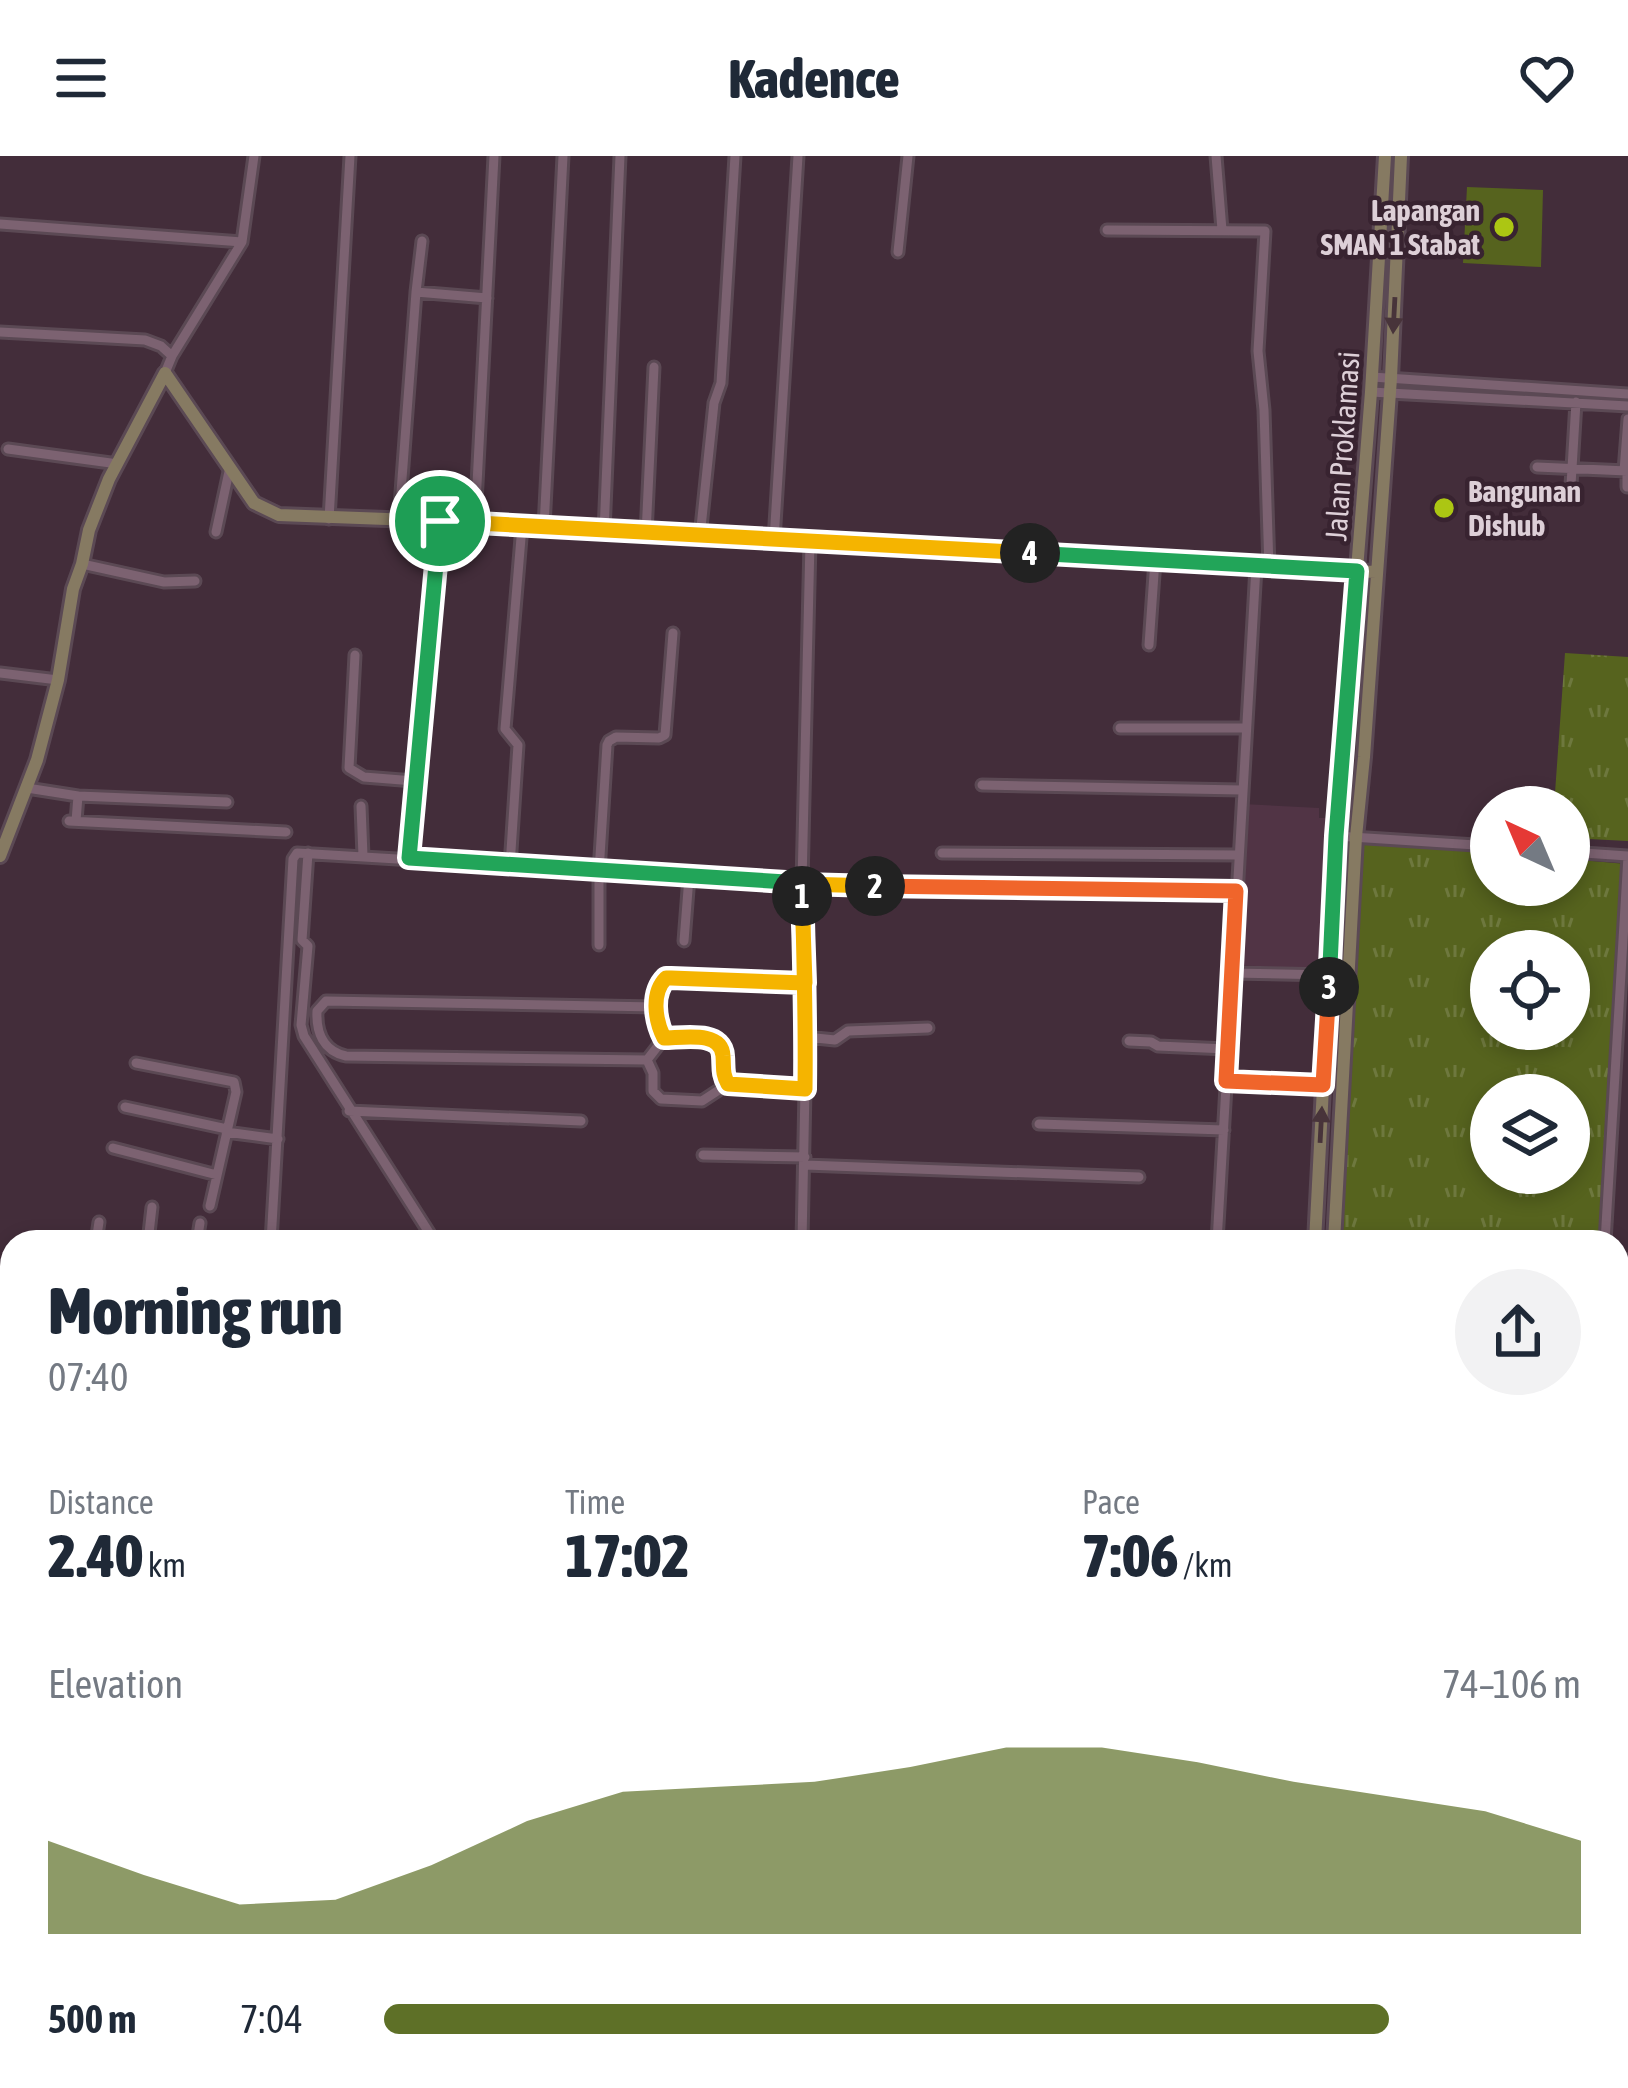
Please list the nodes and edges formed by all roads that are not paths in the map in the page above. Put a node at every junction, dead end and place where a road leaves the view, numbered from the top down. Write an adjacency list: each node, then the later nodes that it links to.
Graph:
1 (254, 156): 16 (street)
2 (350, 156): 39 (street)
3 (494, 156): 19 (street)
4 (563, 156): 44 (street)
5 (620, 156): 46 (street)
6 (735, 156): 48 (street)
7 (798, 156): 49 (street)
8 (908, 156): 17 (street)
9 (1216, 156): 14 (street)
10 (1385, 156): 24 (street, Jalan Proklamasi)
11 (1401, 156): 25 (street, Jalan Proklamasi, one-way to 25)
12 (0, 224): 16 (street)
13 (1108, 230): 14 (street)
14 (1222, 230): 53 (street)
15 (422, 241): 18 (street)
16 (242, 242): 21 (street)
17 (898, 252)
18 (416, 292): 19 (street); 40 (street)
19 (487, 298): 42 (street)
20 (0, 332): 21 (street)
21 (172, 356): 23 (street)
22 (654, 367): 47 (street)
23 (165, 373): 32 (street); 33 (street)
24 (1371, 384): 25 (street); 54 (street, Jalan Proklamasi)
25 (1390, 385): 26 (street); 28 (street); 55 (street, Jalan Proklamasi)
26 (1577, 391): 27 (street); 28 (street)
27 (1628, 394)
28 (1576, 404): 29 (street); 35 (street)
29 (1628, 406)
30 (1628, 419): 36 (street)
31 (8, 449): 32 (street)
32 (118, 464): 52 (street)
33 (230, 466): 39 (street); 45 (street)
34 (1537, 466): 35 (street)
35 (1572, 469): 36 (street); 37 (street)
36 (1624, 471): 38 (street)
37 (1571, 485)
38 (1627, 487)
39 (328, 519): 40 (street)
40 (399, 519): 41 (street)
41 (440, 521): 42 (street); 64 (street)
42 (476, 524): 43 (street)
43 (522, 526): 44 (street); 83 (street)
44 (544, 527): 46 (street)
45 (216, 532)
46 (604, 532): 47 (street)
47 (646, 534): 48 (street)
48 (700, 537): 49 (street)
49 (774, 541): 50 (street)
50 (810, 542): 51 (street); 86 (street)
51 (1155, 560): 53 (street); 58 (street)
52 (82, 564): 56 (street); 61 (street)
53 (1262, 567): 54 (street); 63 (street)
54 (1357, 571): 55 (street); 72 (street, Jalan Proklamasi)
55 (1376, 572): 73 (street, Jalan Proklamasi)
56 (195, 581)
57 (673, 633): 84 (street)
58 (1149, 645)
59 (355, 655): 64 (street)
60 (0, 673): 61 (street)
61 (58, 680): 66 (street)
62 (1120, 728): 63 (street)
63 (1245, 728): 67 (street)
64 (414, 781): 82 (street)
65 (982, 785): 67 (street)
66 (27, 788): 68 (street); 79 (street)
67 (1241, 790): 78 (street)
68 (78, 796): 69 (street); 71 (street)
69 (227, 802)
70 (361, 806): 80 (street)
71 (286, 832)
72 (1336, 836): 73 (street); 91 (street, Jalan Proklamasi)
73 (1356, 837): 74 (street); 129 (street, Jalan Proklamasi)
74 (1470, 845)
75 (304, 853): 80 (street); 106 (street); 111 (street)
76 (942, 853): 78 (street)
77 (1590, 853): 81 (street)
78 (1238, 855): 87 (street)
79 (0, 856)
80 (363, 856): 82 (street)
81 (1628, 856): 130 (street)
82 (409, 858): 83 (street)
83 (510, 866): 84 (street)
84 (599, 872): 85 (street); 89 (street)
85 (689, 878): 86 (street); 88 (street)
86 (802, 884): 87 (street); 92 (street)
87 (1236, 891): 90 (street)
88 (684, 941)
89 (599, 945)
90 (1232, 973): 91 (street); 98 (street)
91 (1330, 975): 103 (street, Jalan Proklamasi)
92 (805, 983): 93 (street); 95 (street)
93 (656, 1006): 96 (street); 99 (street)
94 (928, 1028): 95 (street)
95 (806, 1037): 104 (street)
96 (664, 1038): 99 (street); 102 (street)
97 (1129, 1041): 98 (street)
98 (1227, 1049): 101 (street)
99 (647, 1060): 102 (street)
100 (136, 1063): 110 (street)
101 (1226, 1081): 103 (street); 109 (street)
102 (728, 1084): 104 (street)
103 (1323, 1085): 128 (street, Jalan Proklamasi, one-way to 103)
104 (805, 1089): 114 (street)
105 (125, 1107): 110 (street)
106 (350, 1111): 107 (street); 125 (street)
107 (581, 1121)
108 (1039, 1124): 109 (street)
109 (1223, 1130): 127 (street)
110 (227, 1131): 111 (street); 115 (street)
111 (278, 1139): 124 (street)
112 (113, 1148): 115 (street)
113 (703, 1154): 114 (street)
114 (805, 1161): 116 (street); 126 (street)
115 (217, 1175): 117 (street)
116 (1139, 1177)
117 (210, 1206)
118 (152, 1207): 122 (street)
119 (99, 1222): 121 (street)
120 (200, 1223): 123 (street)
121 (98, 1230)
122 (149, 1230)
123 (199, 1230)
124 (272, 1230)
125 (427, 1230)
126 (802, 1230)
127 (1217, 1230)
128 (1316, 1230)
129 (1335, 1230)
130 (1606, 1230)

